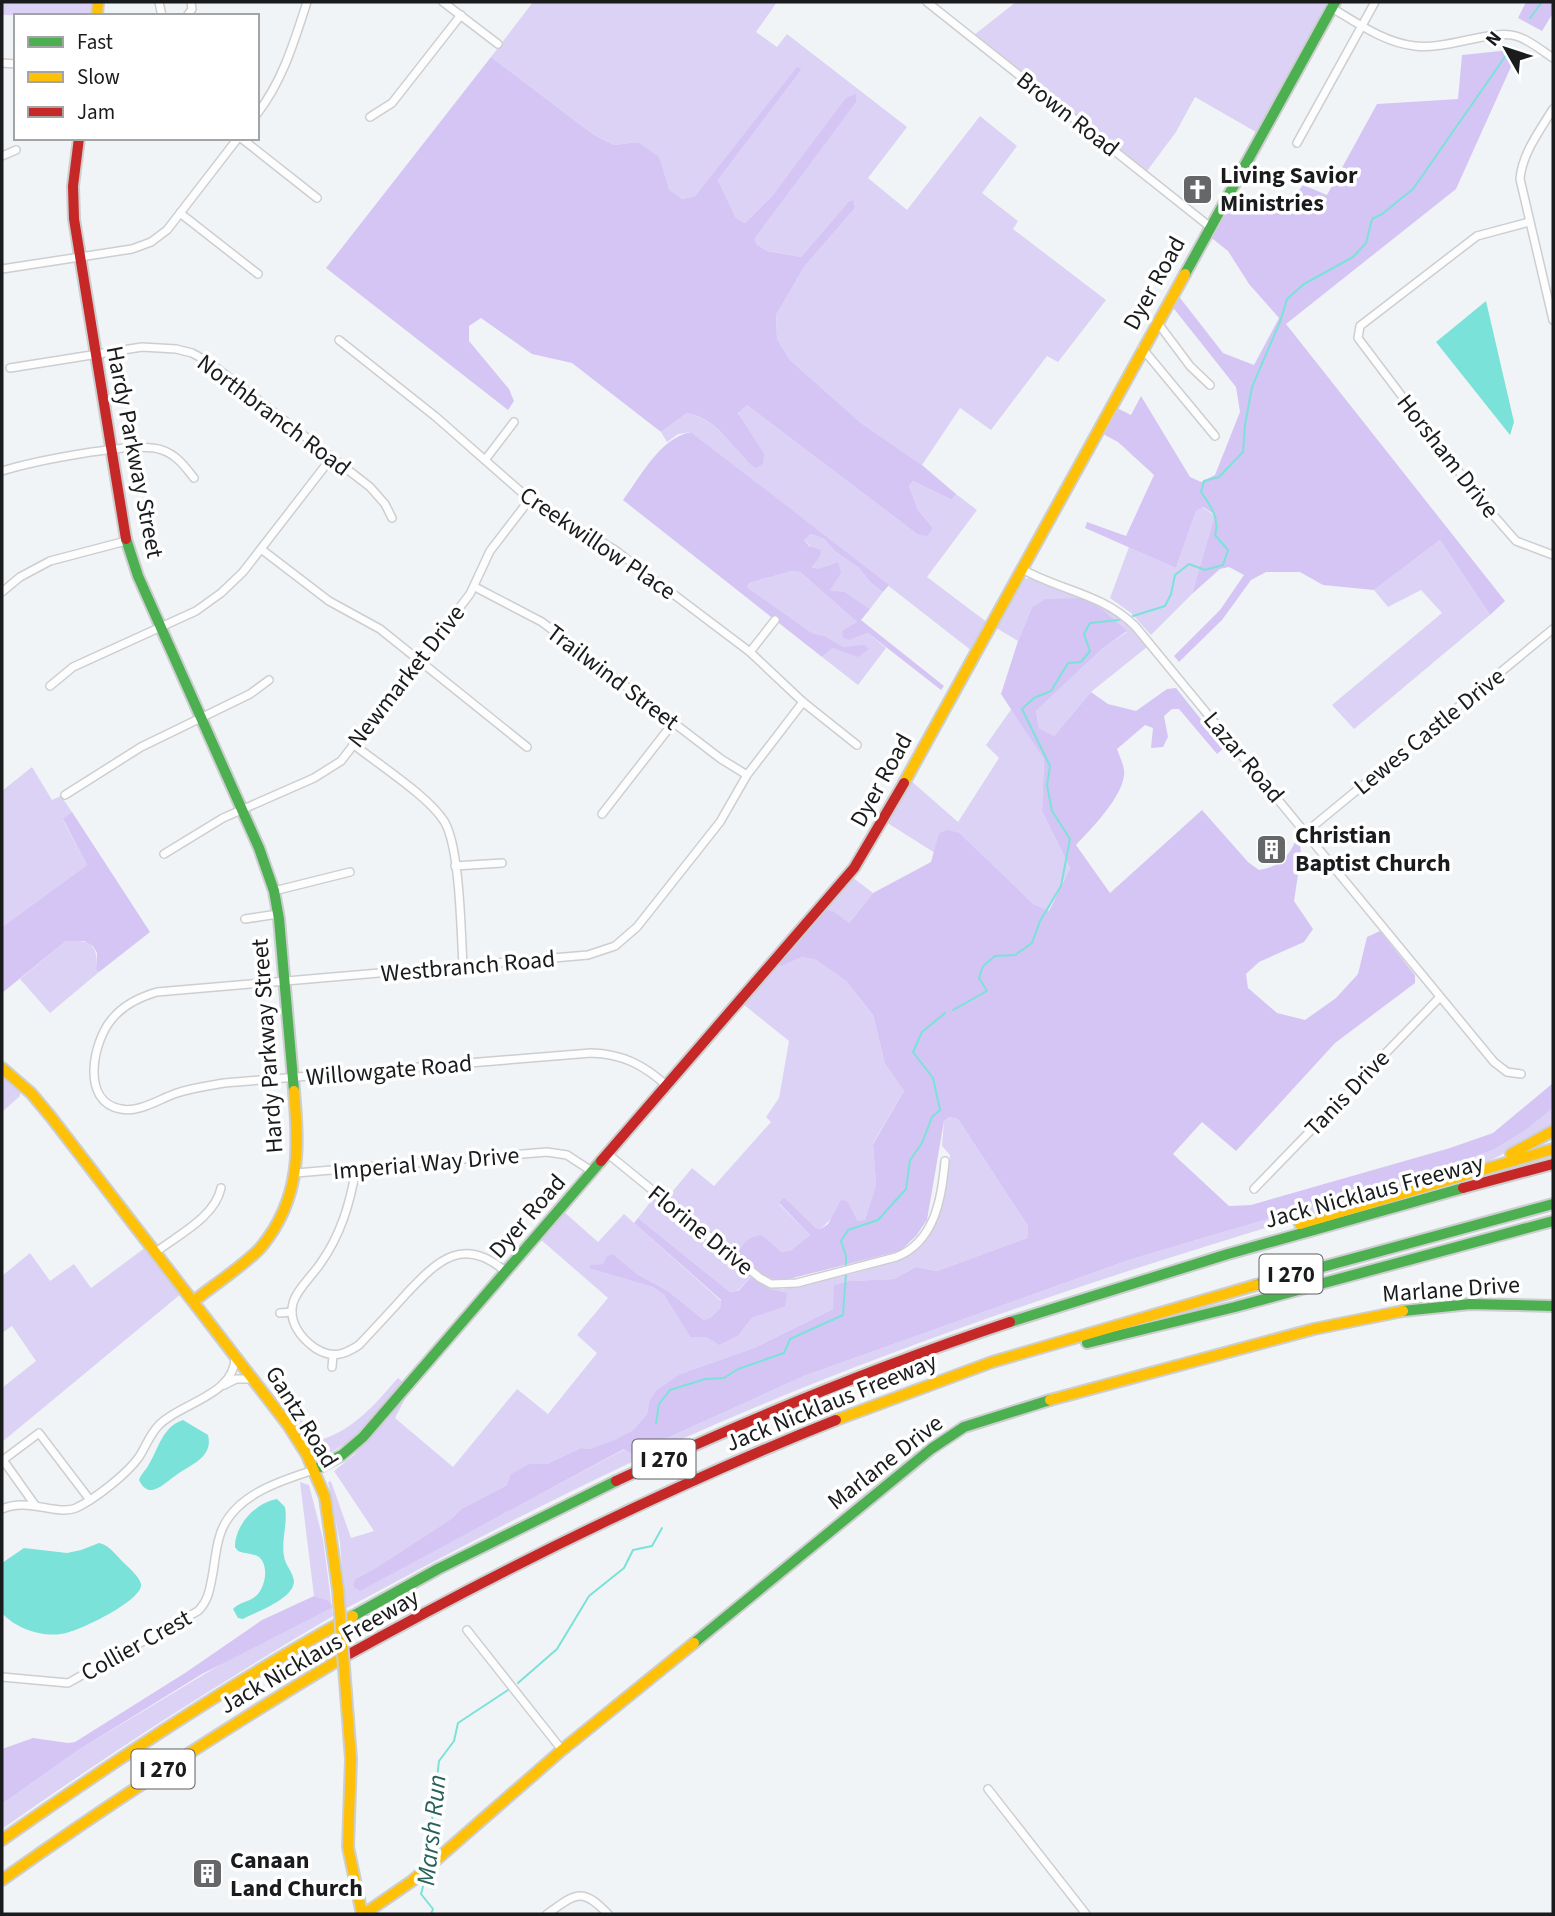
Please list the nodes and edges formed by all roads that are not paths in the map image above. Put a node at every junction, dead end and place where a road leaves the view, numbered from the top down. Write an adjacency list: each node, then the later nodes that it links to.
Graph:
1 (307, 2): 11 (street)
2 (443, 2): 6 (street)
3 (927, 2): 22 (street, Brown Road)
4 (1375, 2): 7 (street)
5 (1334, 5): 7 (street); 22 (main road, Dyer Road)
6 (461, 15): 8 (street); 12 (street)
7 (1362, 26): 9 (street); 16 (street)
8 (498, 44)
9 (1553, 58)
10 (1553, 109): 21 (street)
11 (259, 112)
12 (370, 117)
13 (79, 140): 23 (main road, Hardy Parkway Street)
14 (238, 140): 20 (street)
15 (243, 140): 19 (street)
16 (1297, 143)
17 (16, 150): 18 (street)
18 (2, 156)
19 (317, 198)
20 (180, 213): 23 (street); 25 (street)
21 (1529, 222): 26 (street); 44 (street, Horsham Drive)
22 (1209, 226): 27 (main road, Dyer Road)
23 (79, 257): 24 (street); 30 (main road, Hardy Parkway Street)
24 (2, 269)
25 (258, 274)
26 (1553, 320)
27 (1157, 321): 29 (main road, Dyer Road); 32 (street)
28 (339, 340): 37 (street, Creekwillow Place)
29 (1143, 348): 34 (street); 45 (main road, Dyer Road)
30 (96, 354): 31 (street, Northbranch Road); 35 (main road, Hardy Parkway Street); 36 (street, Northbranch Road)
31 (10, 368)
32 (1210, 385)
33 (514, 422): 37 (street)
34 (1214, 436)
35 (111, 450): 38 (street); 39 (street); 42 (main road, Hardy Parkway Street)
36 (332, 457): 41 (street, Northbranch Road); 43 (street)
37 (485, 460): 40 (street, Creekwillow Place)
38 (2, 471)
39 (194, 478)
40 (530, 499): 46 (street, Newmarket Drive); 51 (street, Creekwillow Place)
41 (392, 518)
42 (126, 541): 47 (street); 49 (main road, Hardy Parkway Street)
43 (261, 549): 49 (street); 52 (street)
44 (1553, 555)
45 (1022, 569): 65 (street, Lazar Road); 79 (main road, Dyer Road)
46 (475, 587): 52 (street, Newmarket Drive); 57 (street, Trailwind Street)
47 (2, 592)
48 (775, 620): 51 (street)
49 (162, 627): 54 (street); 56 (main road, Hardy Parkway Street)
50 (1553, 629): 65 (street, Lewes Castle Drive)
51 (750, 652): 55 (street, Creekwillow Place)
52 (419, 659): 58 (street, Newmarket Drive); 60 (street)
53 (269, 680): 56 (street)
54 (50, 686)
55 (803, 702): 59 (street, Creekwillow Place); 61 (street, Westbranch Road)
56 (202, 718): 62 (street); 63 (main road, Hardy Parkway Street)
57 (673, 723): 61 (street, Trailwind Street); 64 (street)
58 (353, 744): 63 (street, Newmarket Drive); 68 (street)
59 (858, 745)
60 (527, 747)
61 (747, 775): 73 (street, Westbranch Road)
62 (65, 795)
63 (243, 810): 66 (street, Newmarket Drive); 70 (main road, Hardy Parkway Street)
64 (602, 814)
65 (1306, 832): 75 (street, Lazar Road)
66 (164, 854)
67 (502, 863): 68 (street)
68 (456, 866): 73 (street)
69 (350, 872): 70 (street)
70 (274, 891): 71 (main road, Hardy Parkway Street)
71 (278, 914): 72 (street, Hardy Parkway Street); 74 (main road, Hardy Parkway Street)
72 (245, 919)
73 (463, 966): 74 (street, Westbranch Road)
74 (285, 981): 78 (main road, Hardy Parkway Street); 80 (street, Westbranch Road)
75 (1440, 997): 77 (street, Lazar Road); 91 (street, Tanis Drive)
76 (2, 1068): 94 (main road, Gantz Road)
77 (1521, 1074)
78 (293, 1078): 79 (street, Willowgate Road); 80 (street, Willowgate Road); 89 (main road, Hardy Parkway Street)
79 (667, 1086): 83 (main road, Dyer Road)
80 (107, 1103)
81 (1553, 1131): 86 (main road)
82 (1553, 1149): 86 (main road)
83 (608, 1154): 84 (street, Florine Drive); 88 (main road, Dyer Road)
84 (945, 1161)
85 (1553, 1164): 95 (main road, Jack Nicklaus Freeway / I 270)
86 (1484, 1167): 95 (main road)
87 (355, 1169): 88 (street, Imperial Way Drive); 89 (street, Imperial Way Drive); 100 (street)
88 (593, 1172): 96 (main road, Dyer Road)
89 (296, 1174): 97 (main road, Hardy Parkway Street)
90 (221, 1188): 94 (street)
91 (1254, 1189)
92 (1553, 1204): 103 (main road, Jack Nicklaus Freeway / I 270)
93 (1553, 1222): 103 (main road)
94 (156, 1252): 97 (main road, Gantz Road)
95 (1204, 1260): 115 (main road, Jack Nicklaus Freeway / I 270)
96 (506, 1272): 102 (street); 107 (main road, Dyer Road)
97 (194, 1301): 101 (main road, Gantz Road)
98 (1553, 1306): 113 (main road, Marlane Drive)
99 (279, 1312): 100 (street)
100 (292, 1312): 102 (street)
101 (235, 1354): 105 (main road, Gantz Road); 106 (street)
102 (333, 1356): 104 (street)
103 (1010, 1356): 116 (main road, Jack Nicklaus Freeway / I 270)
104 (332, 1367)
105 (255, 1380): 106 (street); 107 (main road, Gantz Road)
106 (217, 1388): 108 (street)
107 (314, 1470): 112 (street, Collier Crest); 117 (main road, Gantz Road, bridge)
108 (90, 1500): 109 (street); 109 (street)
109 (35, 1505): 110 (street)
110 (2, 1509)
111 (467, 1630): 113 (street)
112 (2, 1677)
113 (562, 1750): 117 (main road, Marlane Drive)
114 (988, 1789): 120 (street)
115 (2, 1840)
116 (2, 1880)
117 (363, 1914)
118 (547, 1914): 119 (street)
119 (608, 1914)
120 (1086, 1914)

